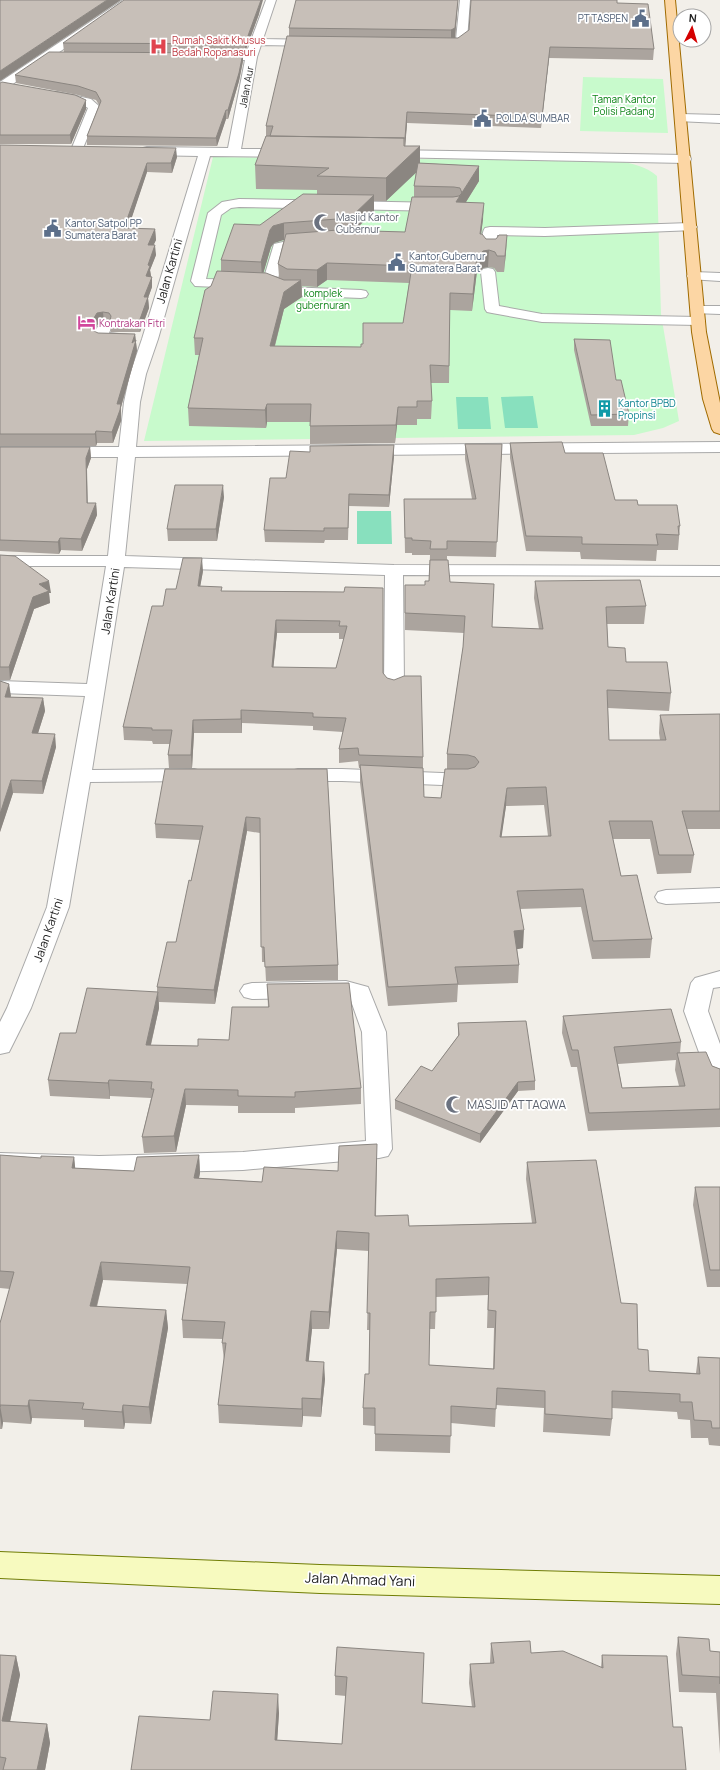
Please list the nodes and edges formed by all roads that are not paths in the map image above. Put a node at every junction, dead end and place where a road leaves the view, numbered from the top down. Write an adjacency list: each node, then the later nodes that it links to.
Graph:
1 (130, 0): 8 (street)
2 (271, 0): 5 (street, Jalan Aur)
3 (465, 0): 7 (street)
4 (670, 0): 15 (main road)
5 (257, 42): 6 (street); 11 (street, Jalan Aur)
6 (329, 43)
7 (425, 45)
8 (46, 56): 9 (street); 12 (street)
9 (67, 56)
10 (204, 57): 11 (street)
11 (250, 57): 22 (street, Jalan Aur)
12 (1, 86): 13 (street)
13 (17, 89)
14 (48, 95): 18 (street)
15 (681, 118): 16 (street); 25 (main road)
16 (720, 119)
17 (62, 150): 18 (street)
18 (77, 150): 19 (street)
19 (92, 150)
20 (137, 150): 21 (street)
21 (205, 152): 22 (street); 32 (street, Jalan Kartini)
22 (234, 152): 23 (street)
23 (303, 153)
24 (380, 154): 25 (street)
25 (685, 159): 27 (main road)
26 (453, 208): 34 (street)
27 (690, 227): 29 (street); 31 (main road)
28 (323, 242): 35 (street)
29 (490, 251)
30 (488, 272): 38 (street)
31 (694, 276): 33 (street); 38 (main road)
32 (167, 277): 34 (street); 40 (street, Jalan Kartini)
33 (720, 277)
34 (198, 278): 35 (street)
35 (269, 284): 36 (street)
36 (361, 294)
37 (720, 310): 38 (street)
38 (698, 315): 41 (main road)
39 (104, 328): 40 (street)
40 (150, 339): 44 (street, Jalan Kartini)
41 (720, 429)
42 (720, 446): 44 (street)
43 (0, 452): 44 (street)
44 (126, 452): 46 (street, Jalan Kartini)
45 (0, 561): 46 (street)
46 (116, 561): 47 (street); 51 (street, Jalan Kartini)
47 (394, 570): 48 (street); 49 (street)
48 (720, 571)
49 (394, 686)
50 (0, 687): 51 (street)
51 (96, 690): 54 (street, Jalan Kartini)
52 (215, 775): 54 (street)
53 (279, 775): 55 (street)
54 (81, 776): 60 (street, Jalan Kartini)
55 (467, 780)
56 (720, 895): 57 (street)
57 (666, 897)
58 (720, 979): 61 (street)
59 (252, 991): 64 (street)
60 (10, 1007): 62 (street, Jalan Kartini)
61 (714, 1042): 63 (street)
62 (0, 1046)
63 (720, 1077)
64 (0, 1162)
65 (0, 1565): 66 (street, Jalan Ahmad Yani)
66 (720, 1590)

